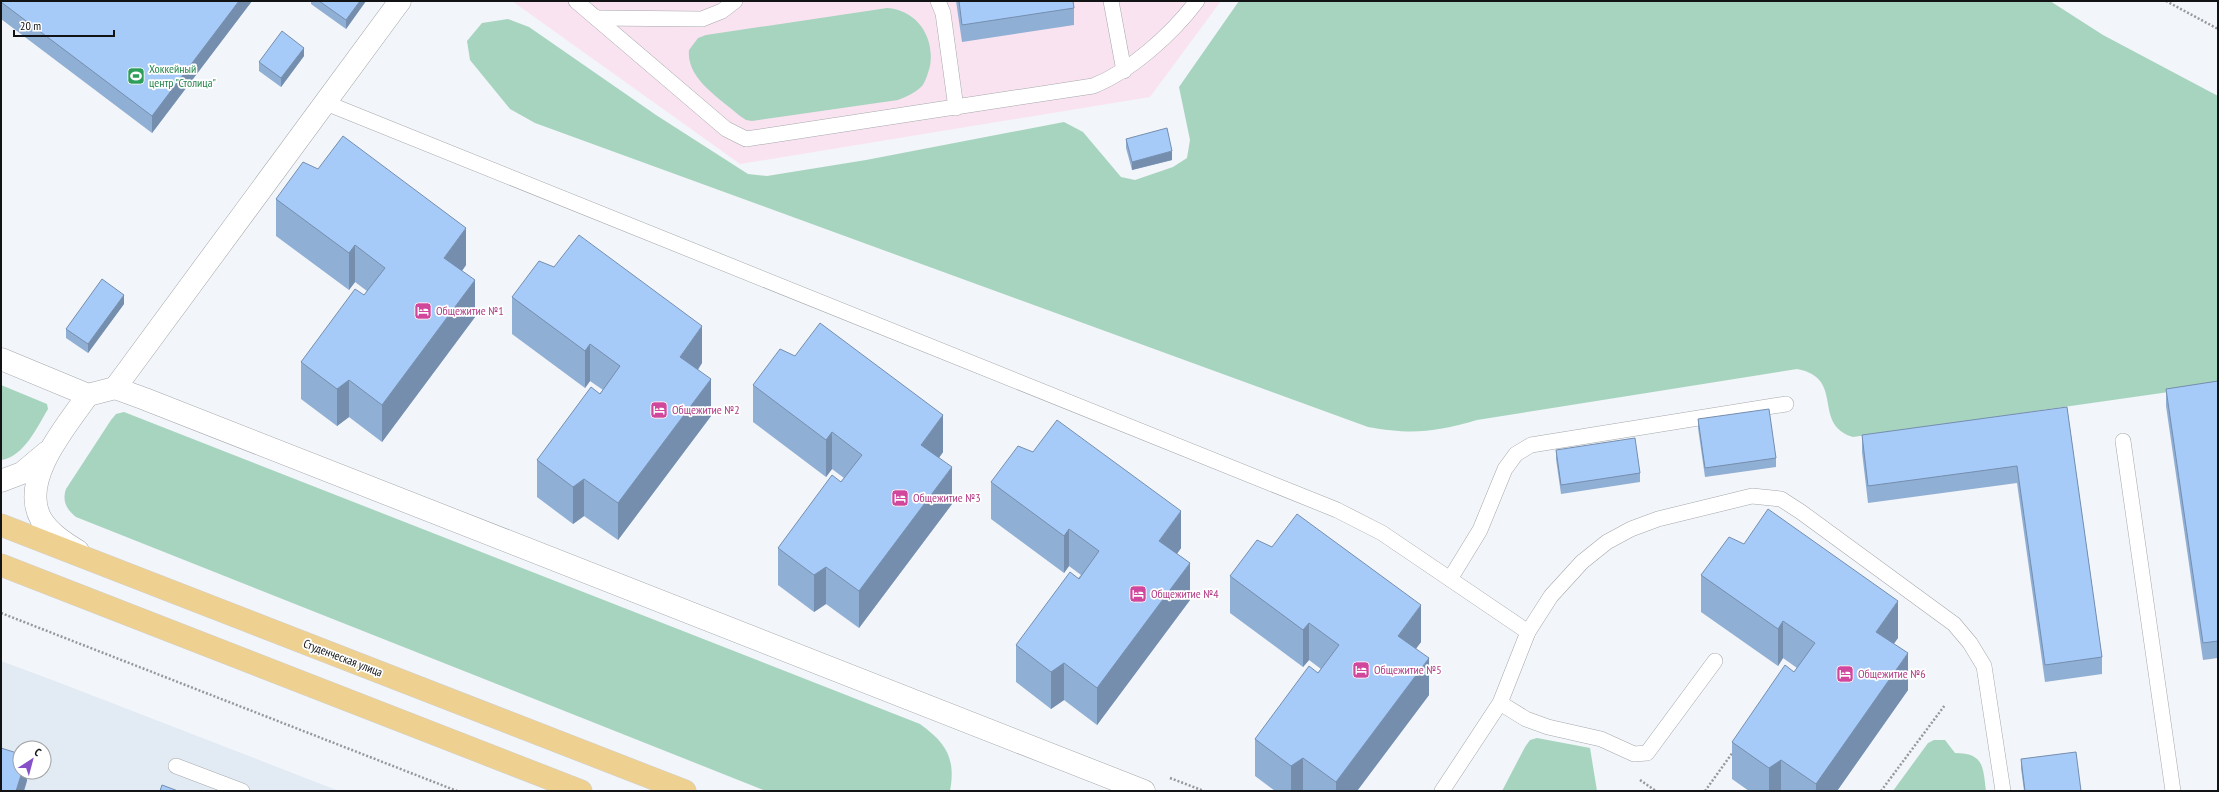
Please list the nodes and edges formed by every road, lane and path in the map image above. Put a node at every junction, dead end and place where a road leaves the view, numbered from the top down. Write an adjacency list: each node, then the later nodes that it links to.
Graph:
1 (400, 1): 11 (street)
2 (576, 1): 8 (lane)
3 (735, 1): 8 (lane)
4 (938, 1): 12 (lane)
5 (1110, 1): 10 (lane)
6 (1197, 1): 10 (lane)
7 (2166, 1): 9 (path)
8 (596, 18): 12 (lane)
9 (2218, 29)
10 (1124, 71): 12 (lane)
11 (326, 103): 14 (street); 23 (lane)
12 (956, 108)
13 (1, 359): 15 (street)
14 (115, 388): 15 (street); 35 (street)
15 (88, 395): 18 (street)
16 (1786, 404): 23 (lane)
17 (2123, 441): 40 (lane)
18 (51, 448): 19 (street); 21 (street)
19 (1, 481)
20 (1, 525): 21 (main road, Студенческая улица)
21 (95, 562): 34 (main road, Студенческая улица)
22 (1, 565): 33 (main road)
23 (1450, 579): 25 (lane)
24 (1, 613): 32 (path)
25 (1528, 632): 27 (lane); 39 (lane)
26 (1715, 661): 27 (lane)
27 (1500, 703): 36 (lane)
28 (1945, 705): 38 (path)
29 (1737, 746): 37 (path)
30 (176, 766): 31 (lane)
31 (242, 791)
32 (457, 791)
33 (581, 791)
34 (685, 791)
35 (1144, 791)
36 (1442, 791)
37 (1705, 791)
38 (1881, 791)
39 (2003, 791)
40 (2173, 791)

